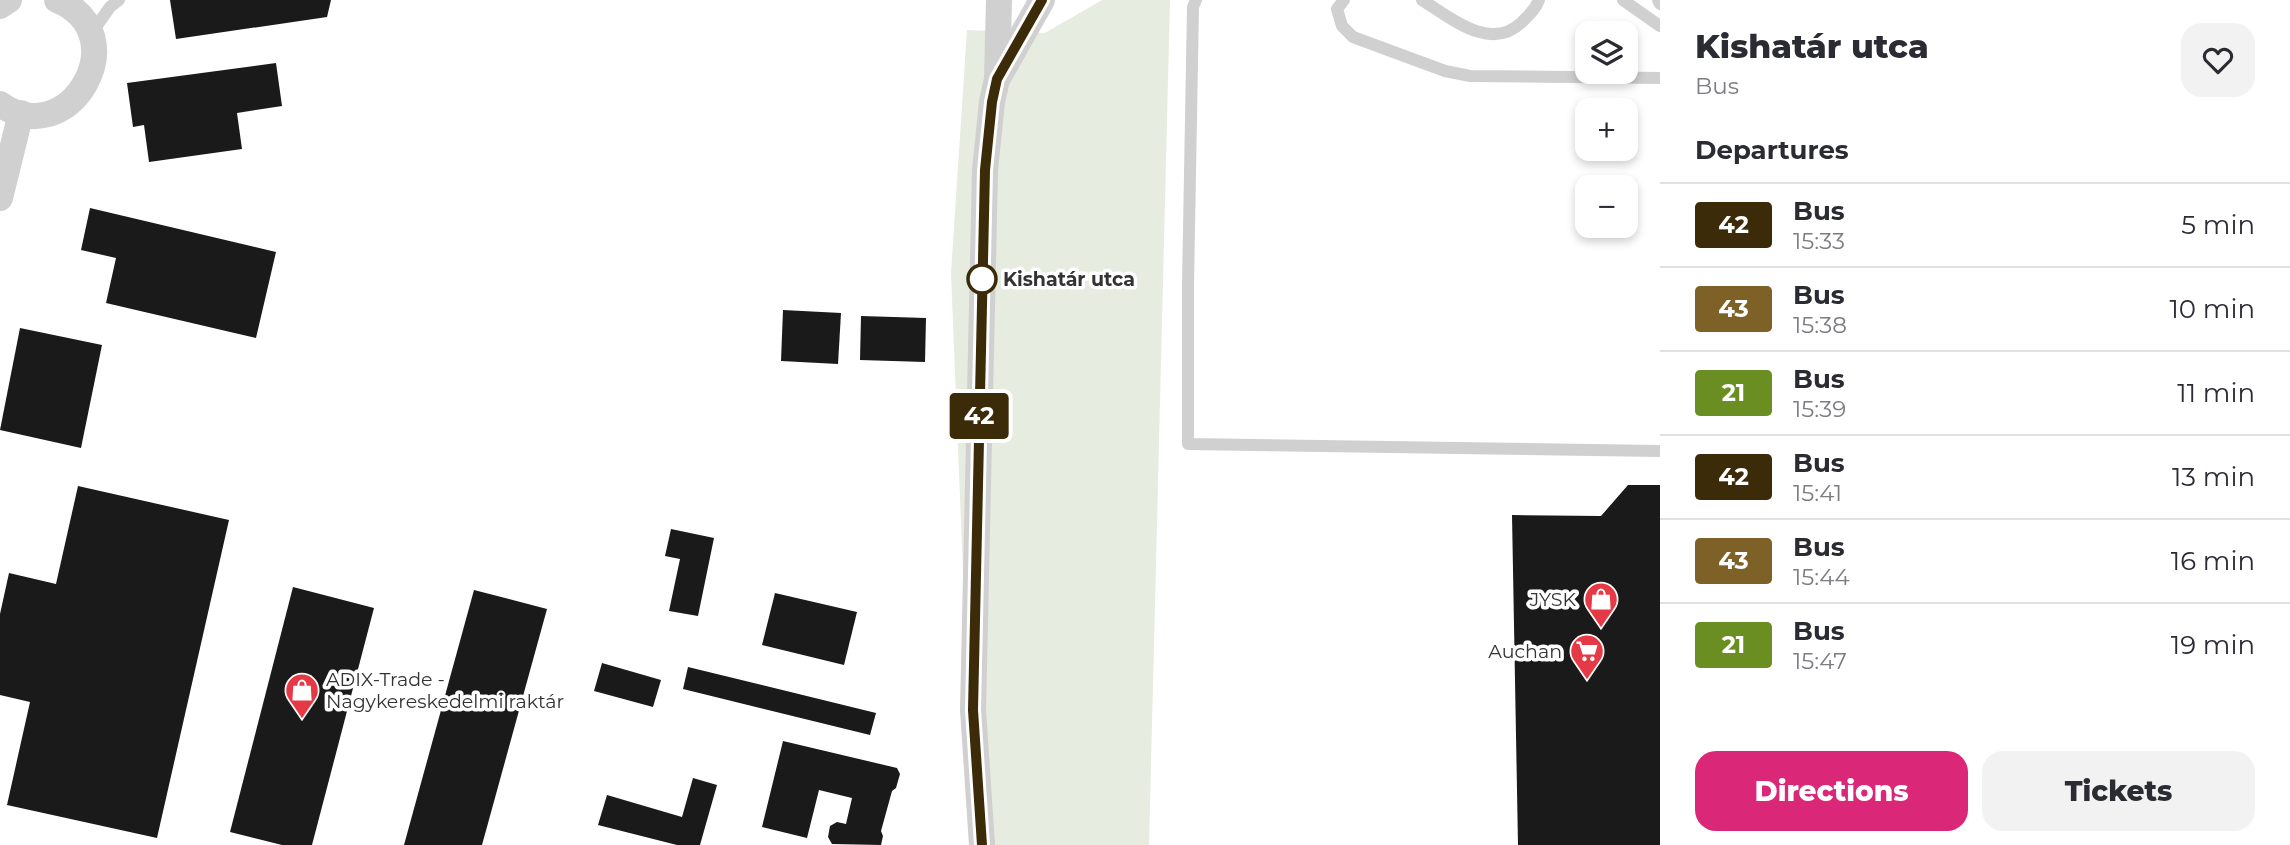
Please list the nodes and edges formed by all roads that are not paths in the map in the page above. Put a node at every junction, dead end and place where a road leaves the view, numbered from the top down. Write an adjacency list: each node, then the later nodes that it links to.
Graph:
1 (9, 0): 11 (street)
2 (57, 0): 13 (street)
3 (119, 0): 13 (lane)
4 (999, 0): 15 (street)
5 (1042, 0): 15 (street)
6 (1196, 0): 18 (lane)
7 (1422, 0): 8 (lane)
8 (1539, 0)
9 (1623, 0): 12 (lane)
10 (1341, 5): 14 (lane)
11 (0, 6)
12 (1660, 26)
13 (91, 34): 16 (street)
14 (1660, 78)
15 (997, 79): 19 (street)
16 (10, 108): 17 (street)
17 (0, 198)
18 (1660, 451)
19 (982, 845)

